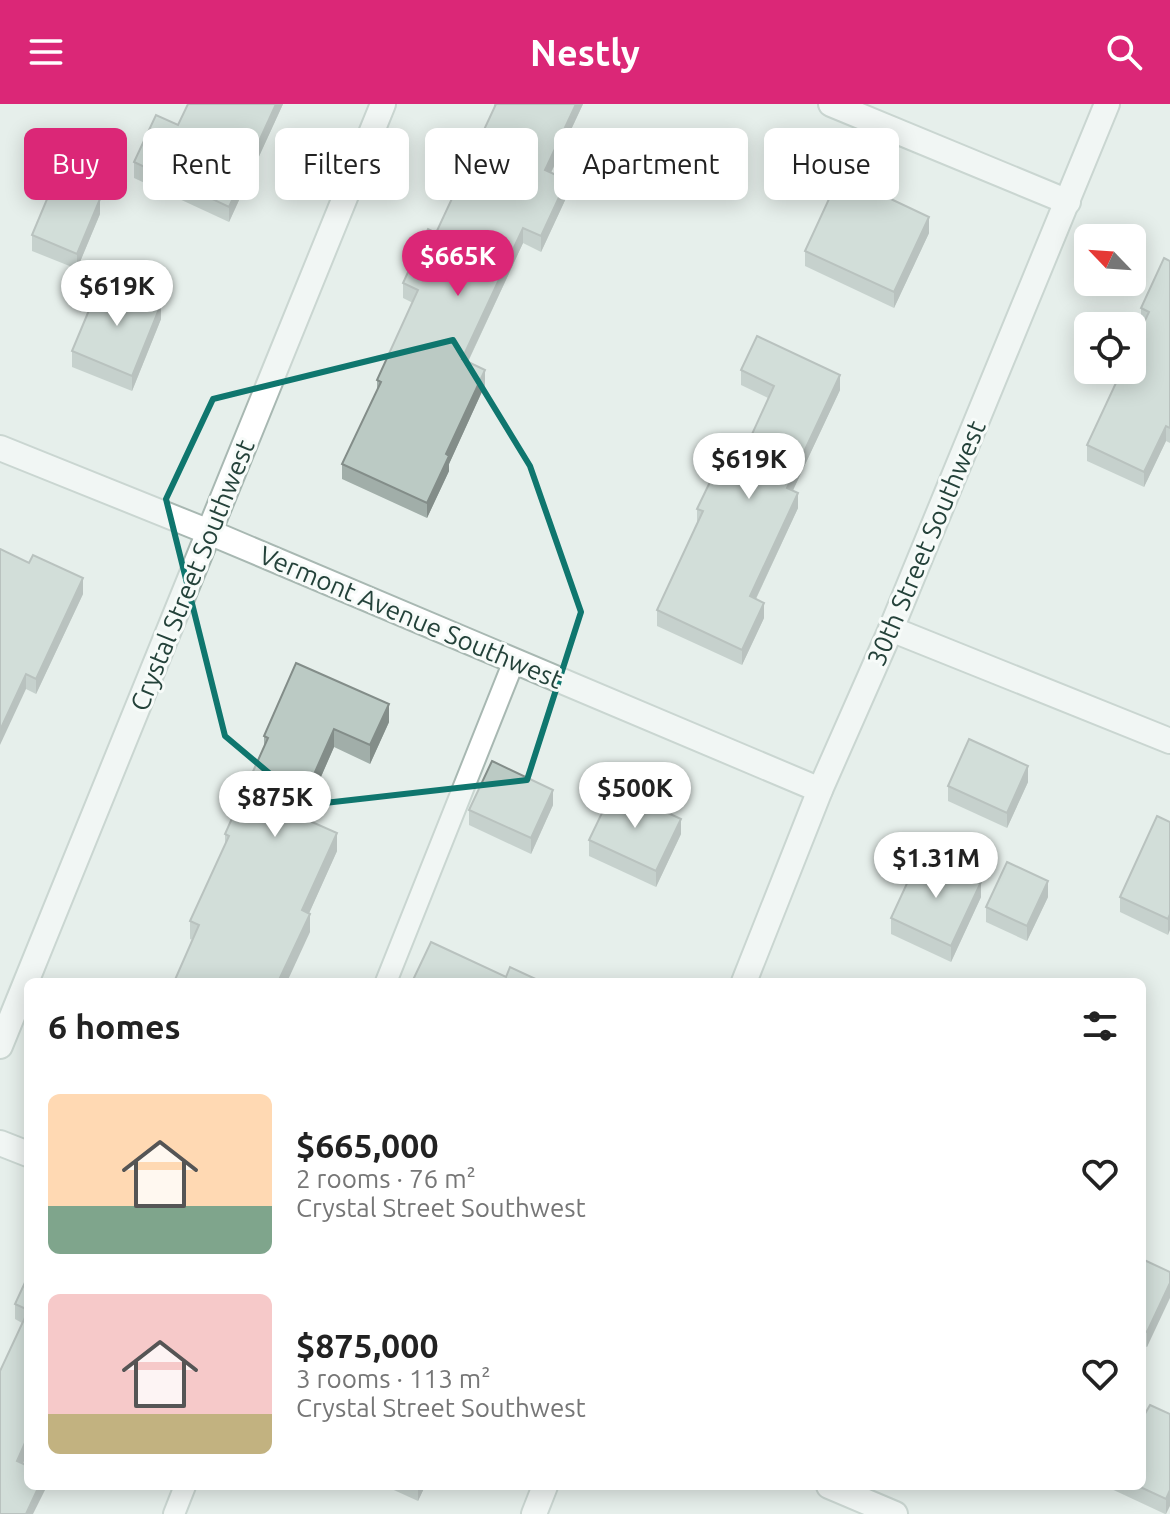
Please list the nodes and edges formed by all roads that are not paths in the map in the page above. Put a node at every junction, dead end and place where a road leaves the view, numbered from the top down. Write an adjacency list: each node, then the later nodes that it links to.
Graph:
1 (383, 104): 6 (street, Crystal Street Southwest)
2 (831, 104): 4 (street)
3 (1107, 104): 4 (street, 30th Street Southwest)
4 (1068, 202): 7 (street, 30th Street Southwest)
5 (0, 448): 6 (street, Vermont Avenue Southwest)
6 (209, 532): 8 (street, Vermont Avenue Southwest); 11 (street, Crystal Street Southwest)
7 (891, 629): 9 (street); 10 (street, 30th Street Southwest)
8 (514, 661): 10 (street, Vermont Avenue Southwest); 12 (lane)
9 (1170, 741)
10 (820, 790): 13 (street, 30th Street Southwest)
11 (28, 978)
12 (388, 978)
13 (746, 978)
14 (24, 987): 15 (street, Crystal Street Southwest)
15 (0, 1046)
16 (0, 1143): 17 (street)
17 (24, 1152)
18 (183, 1490): 21 (lane)
19 (543, 1490): 22 (street)
20 (838, 1490): 23 (street)
21 (174, 1514)
22 (534, 1514)
23 (895, 1514)

